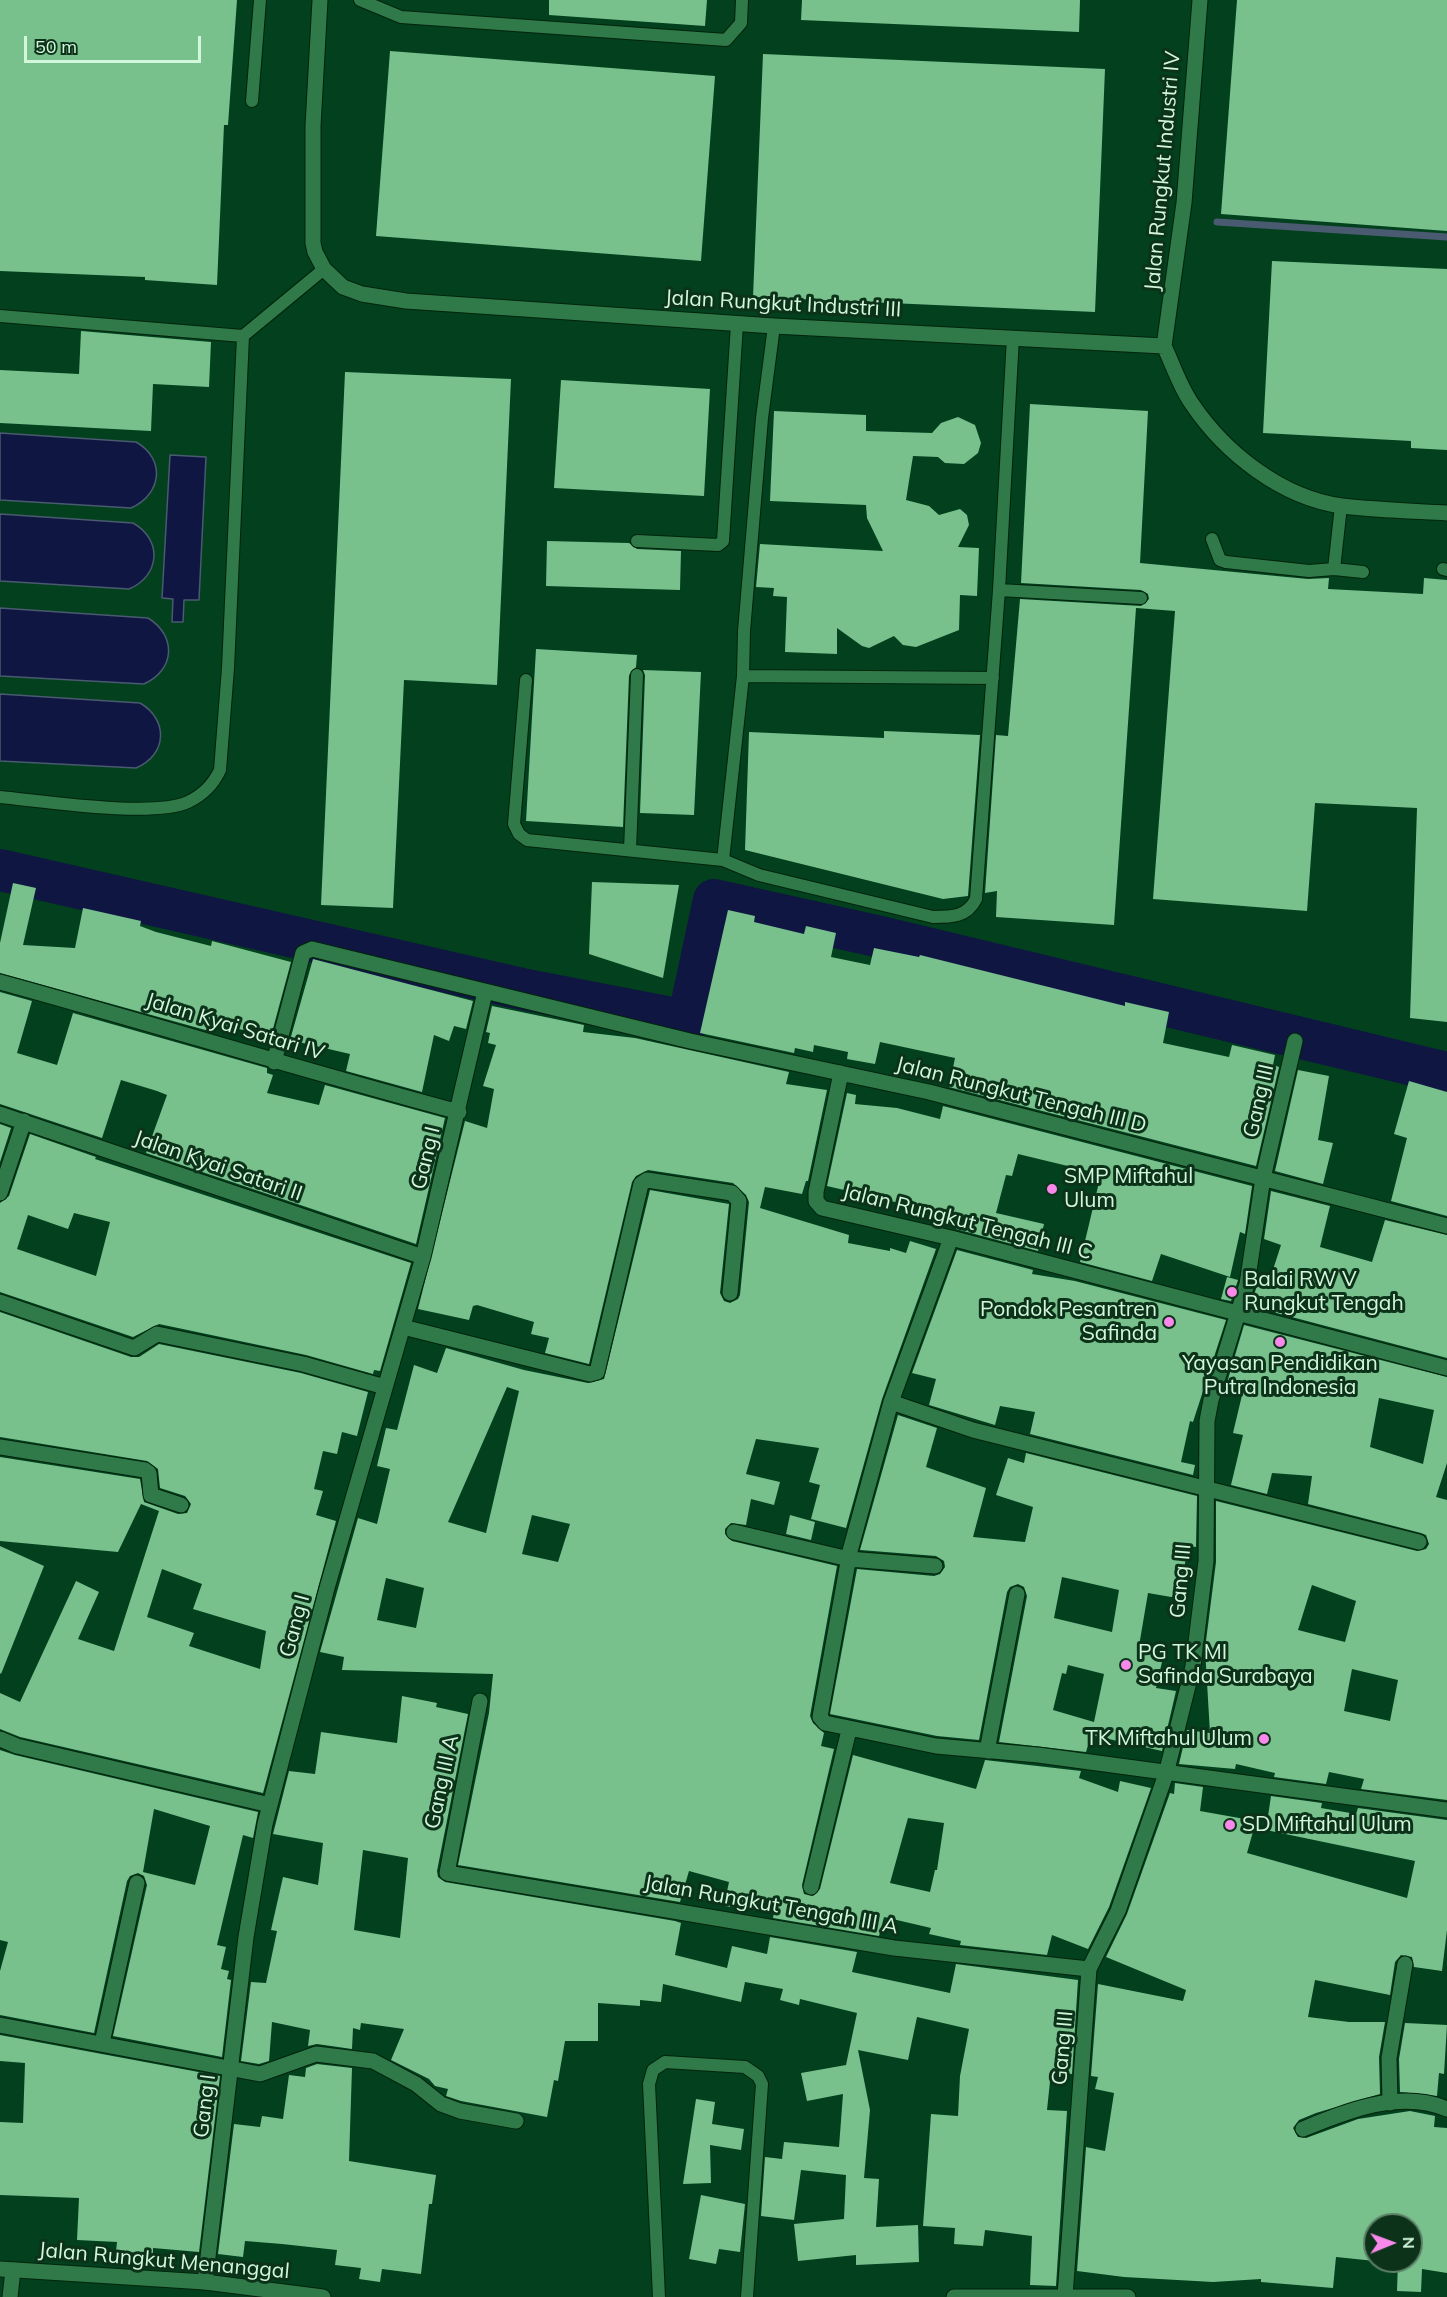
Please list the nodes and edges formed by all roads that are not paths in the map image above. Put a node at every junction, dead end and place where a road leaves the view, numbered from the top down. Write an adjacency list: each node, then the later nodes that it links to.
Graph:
1 (260, 0): 6 (lane)
2 (320, 0): 7 (street, Jalan Rungkut Industri III)
3 (742, 0): 5 (lane)
4 (1200, 0): 13 (street, Jalan Rungkut Industri IV)
5 (365, 1)
6 (252, 101)
7 (324, 269): 9 (street, Jalan Rungkut Industri III); 11 (lane)
8 (0, 316): 11 (lane)
9 (737, 324): 10 (street, Jalan Rungkut Industri III); 17 (lane)
10 (774, 326): 12 (street, Jalan Rungkut Industri III); 23 (lane)
11 (243, 336): 26 (lane)
12 (1013, 338): 13 (street, Jalan Rungkut Industri III); 20 (lane)
13 (1164, 346): 14 (street)
14 (1341, 506): 15 (street); 18 (lane)
15 (1447, 513)
16 (1212, 539): 18 (lane)
17 (637, 541)
18 (1334, 569): 19 (lane)
19 (1363, 572)
20 (999, 590): 21 (lane); 24 (lane)
21 (1141, 598)
22 (637, 675): 27 (lane)
23 (743, 676): 24 (lane); 28 (lane)
24 (993, 678): 28 (lane)
25 (526, 680): 27 (lane)
26 (0, 797)
27 (630, 850): 28 (lane)
28 (723, 860)
29 (0, 982): 32 (street, Jalan Kyai Satari IV)
30 (485, 992): 32 (street, Jalan Rungkut Tengah III D); 33 (street, Jalan Rungkut Tengah III D); 34 (street, Gang I)
31 (1295, 1041): 37 (street, Gang III)
32 (274, 1062): 34 (street, Jalan Kyai Satari IV)
33 (842, 1073): 37 (street, Jalan Rungkut Tengah III D); 40 (street, Jalan Rungkut Tengah III C)
34 (459, 1112): 41 (street, Gang I)
35 (0, 1114): 36 (street, Jalan Kyai Satari II)
36 (24, 1121): 38 (street); 41 (street, Jalan Kyai Satari II)
37 (1263, 1178): 39 (street, Jalan Rungkut Tengah III D); 44 (street, Gang III)
38 (0, 1193)
39 (1447, 1226)
40 (951, 1238): 44 (street, Jalan Rungkut Tengah III C); 48 (street)
41 (423, 1257): 45 (street, Gang I)
42 (730, 1293): 45 (street)
43 (0, 1302): 47 (street)
44 (1237, 1314): 46 (street, Jalan Rungkut Tengah III C); 50 (street, Gang III)
45 (403, 1327): 47 (street, Gang I)
46 (1447, 1368)
47 (385, 1387): 62 (street, Gang I)
48 (891, 1402): 50 (street); 54 (street)
49 (0, 1447): 51 (street)
50 (1207, 1490): 53 (street); 61 (street, Gang III)
51 (181, 1505)
52 (734, 1532): 54 (street)
53 (1419, 1542)
54 (849, 1559): 55 (street); 58 (street)
55 (935, 1566)
56 (1017, 1594): 60 (street)
57 (480, 1701): 64 (street, Gang III A)
58 (849, 1730): 60 (street); 66 (street)
59 (0, 1739): 62 (street)
60 (987, 1751): 61 (street)
61 (1166, 1774): 63 (street); 68 (street, Gang III)
62 (270, 1805): 71 (street, Gang I)
63 (1447, 1810)
64 (447, 1873): 68 (street, Jalan Rungkut Tengah III A)
65 (137, 1883): 70 (street)
66 (811, 1887)
67 (1406, 1964): 72 (street)
68 (1089, 1969): 79 (street, Gang III)
69 (0, 2025): 70 (street)
70 (102, 2043): 71 (street)
71 (231, 2070): 74 (street); 77 (street, Gang I)
72 (1390, 2103): 73 (street); 75 (street)
73 (1447, 2109)
74 (516, 2121)
75 (1303, 2129)
76 (6, 2269): 77 (street, Jalan Rungkut Menanggal); 81 (street)
77 (205, 2282): 78 (street, Jalan Rungkut Menanggal)
78 (248, 2293): 82 (street, Jalan Rungkut Menanggal)
79 (1065, 2296): 80 (street); 85 (street)
80 (1085, 2296): 86 (street)
81 (10, 2297)
82 (324, 2297)
83 (659, 2297): 84 (lane)
84 (747, 2297)
85 (954, 2297)
86 (1128, 2297)

